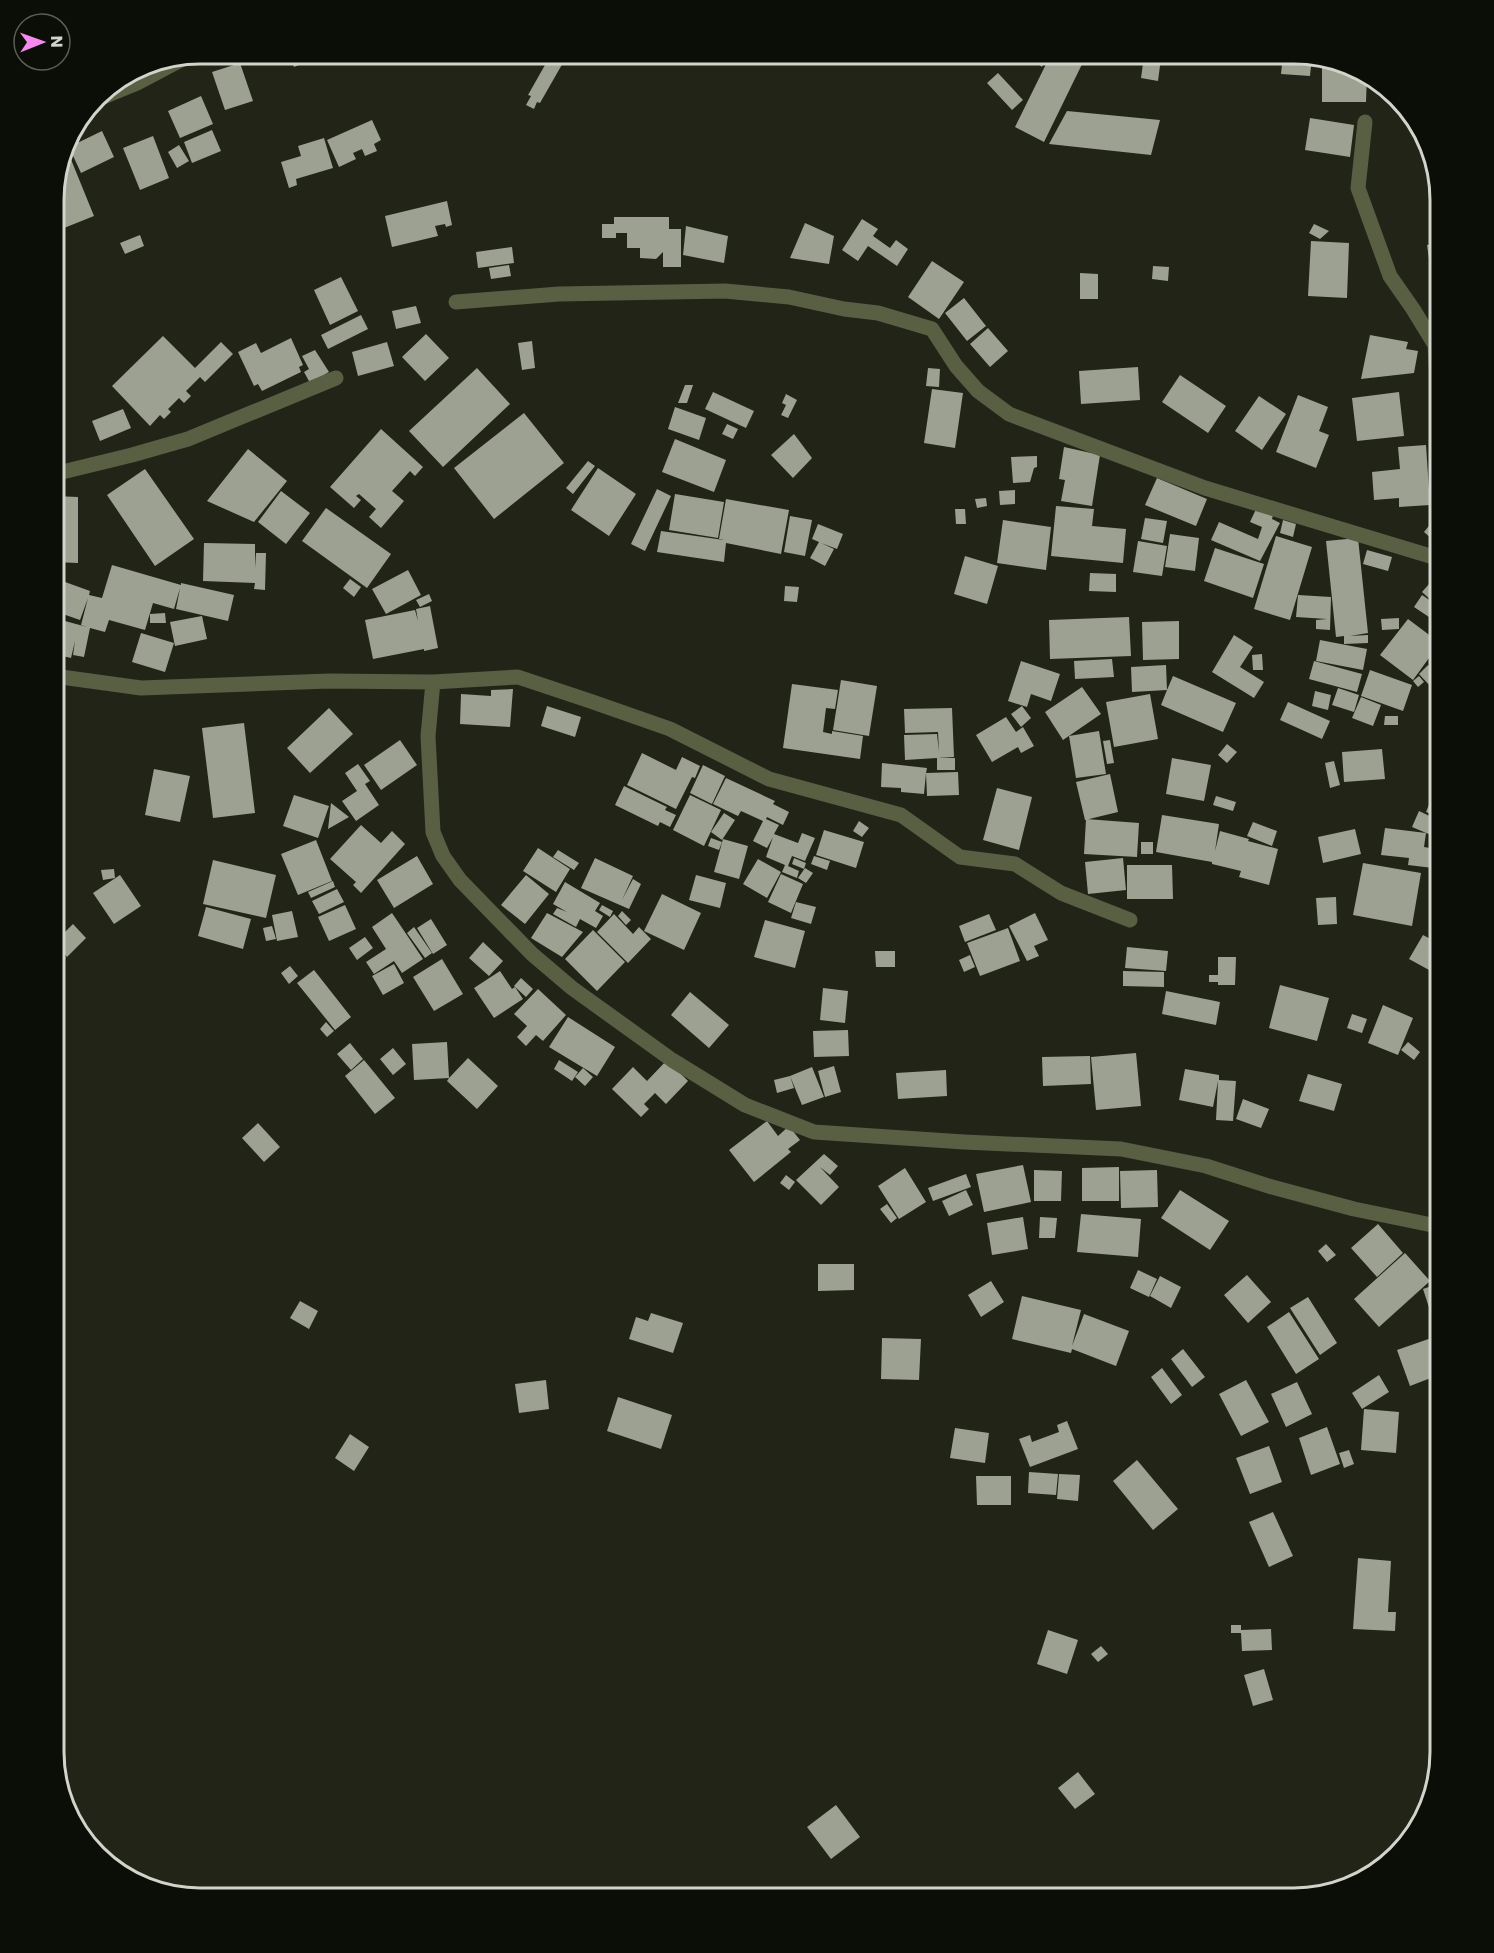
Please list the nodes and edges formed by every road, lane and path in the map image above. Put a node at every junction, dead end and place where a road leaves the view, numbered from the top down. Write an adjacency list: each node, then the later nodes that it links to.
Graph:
1 (160, 71): 2 (street)
2 (127, 87)
3 (1365, 122): 5 (street)
4 (456, 302): 8 (street)
5 (1430, 337)
6 (336, 378): 7 (street)
7 (65, 471)
8 (1430, 556)
9 (65, 677): 10 (street)
10 (433, 682): 11 (street); 12 (street)
11 (1130, 920)
12 (1430, 1225)

